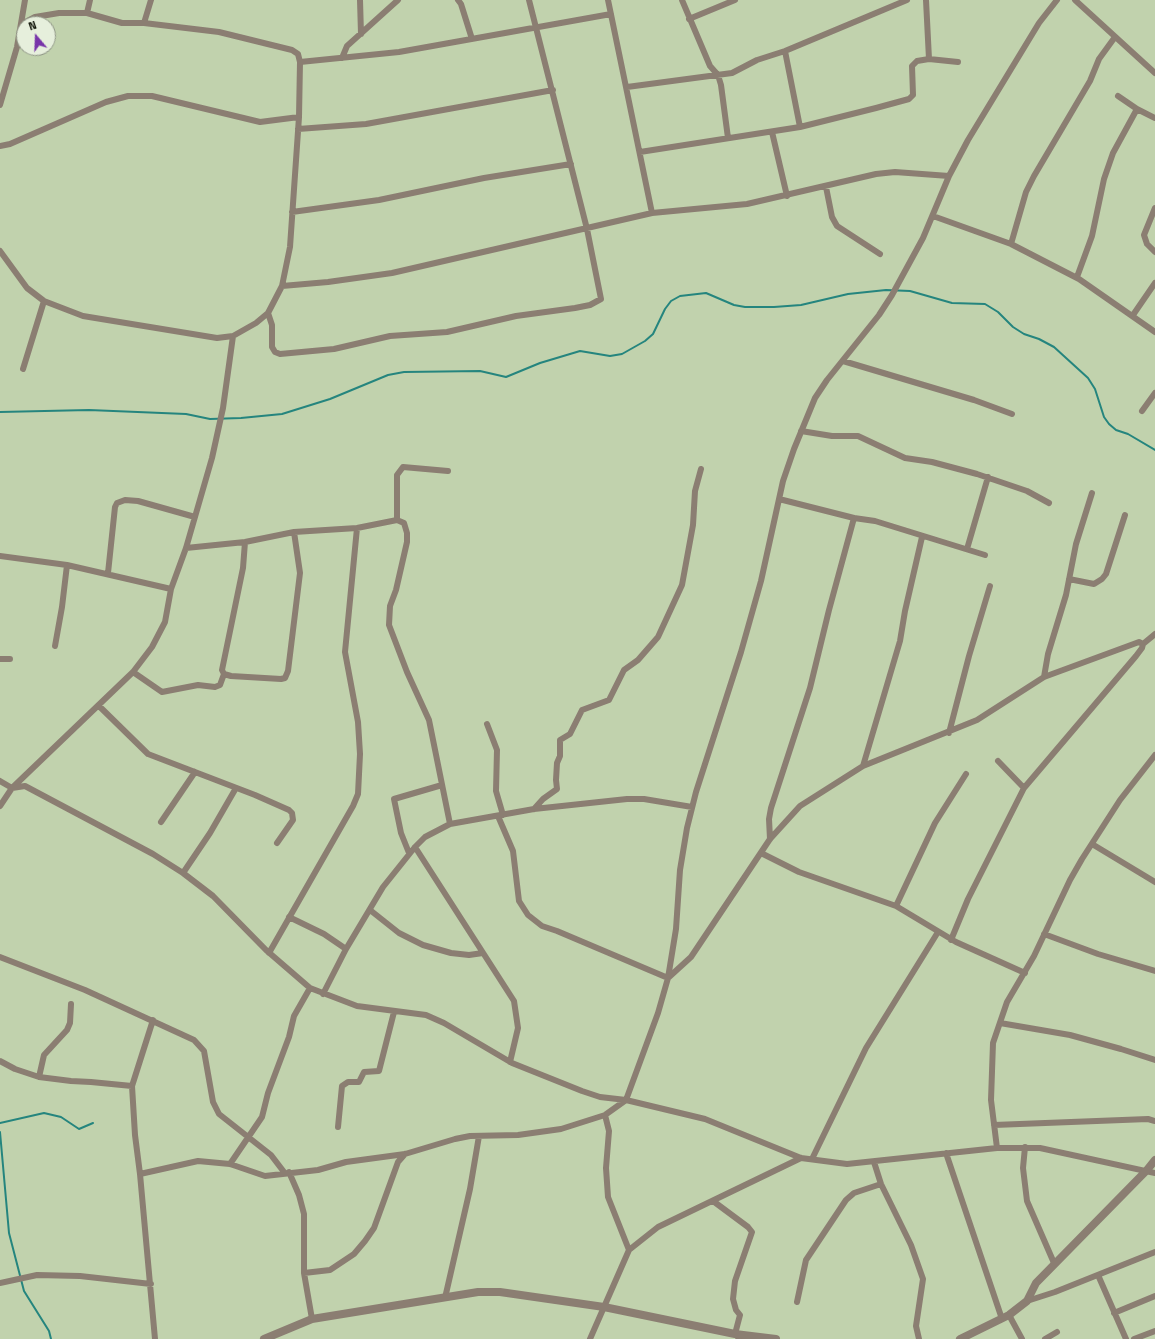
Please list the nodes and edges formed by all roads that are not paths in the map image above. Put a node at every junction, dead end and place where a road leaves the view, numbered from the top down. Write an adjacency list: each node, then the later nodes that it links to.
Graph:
1 (25, 0): 17 (street)
2 (90, 0): 15 (street)
3 (151, 0): 20 (street)
4 (360, 0): 22 (street)
5 (398, 0): 22 (street)
6 (458, 0): 24 (street)
7 (529, 0): 21 (street)
8 (608, 0): 16 (street)
9 (682, 0): 19 (street)
10 (736, 0): 19 (street)
11 (907, 0): 26 (street)
12 (926, 0): 28 (street)
13 (1057, 0): 47 (street)
14 (1075, 0): 23 (street)
15 (87, 13): 18 (street); 20 (street)
16 (611, 14): 21 (street); 33 (street)
17 (23, 16)
18 (41, 16)
19 (689, 19): 32 (street)
20 (144, 23): 29 (street)
21 (536, 28): 24 (street); 34 (street)
22 (361, 34): 27 (street)
23 (1115, 37): 31 (street); 55 (street)
24 (472, 39): 27 (street)
25 (16, 50): 36 (street)
26 (785, 51): 32 (street); 40 (street)
27 (342, 58): 29 (street)
28 (929, 59): 30 (street); 40 (street)
29 (300, 62): 38 (street)
30 (958, 62)
31 (1155, 73)
32 (718, 75): 33 (street); 43 (street)
33 (627, 87): 45 (street)
34 (553, 90): 41 (street); 46 (street)
35 (1118, 96): 37 (street)
36 (0, 105)
37 (1137, 109): 39 (street); 59 (street)
38 (299, 117): 41 (street); 44 (street)
39 (1155, 118)
40 (800, 127): 42 (street)
41 (298, 128): 51 (street)
42 (772, 132): 43 (street); 49 (street)
43 (728, 138): 45 (street)
44 (0, 146)
45 (640, 152): 52 (street)
46 (571, 164): 51 (street); 54 (street)
47 (949, 176): 48 (street); 53 (street)
48 (826, 187): 49 (street); 58 (street)
49 (787, 196): 52 (street)
50 (1155, 208): 56 (street)
51 (292, 212): 61 (street)
52 (652, 214): 54 (street)
53 (933, 216): 55 (street); 67 (street)
54 (587, 229): 61 (street); 63 (street)
55 (1011, 244): 59 (street)
56 (1155, 252)
57 (0, 253): 62 (street)
58 (880, 254)
59 (1077, 277): 64 (street)
60 (1155, 283): 64 (street)
61 (282, 286): 63 (street)
62 (44, 301): 66 (street); 68 (street)
63 (268, 313): 66 (street)
64 (1133, 315): 65 (street)
65 (1155, 332)
66 (233, 336): 80 (street)
67 (844, 361): 71 (street); 72 (street)
68 (23, 369)
69 (1155, 393): 70 (street)
70 (1142, 411)
71 (1012, 414)
72 (801, 431): 75 (street); 77 (street)
73 (701, 469): 121 (street)
74 (448, 471): 82 (street)
75 (988, 478): 78 (street); 88 (street)
76 (1092, 493): 93 (street)
77 (779, 499): 81 (street); 120 (street)
78 (1049, 503)
79 (1125, 515): 93 (street)
80 (195, 517): 87 (street); 92 (street)
81 (854, 518): 85 (street); 125 (street)
82 (397, 520): 83 (street); 115 (street)
83 (357, 528): 84 (street); 135 (street)
84 (294, 532): 86 (street); 102 (street)
85 (922, 537): 88 (street); 110 (street)
86 (245, 542): 87 (street); 102 (street)
87 (186, 548): 95 (street)
88 (967, 549): 89 (street)
89 (985, 555)
90 (0, 556): 91 (street)
91 (67, 565): 92 (street); 98 (street)
92 (108, 573): 95 (street)
93 (1069, 579): 103 (street)
94 (990, 586): 106 (street)
95 (172, 589): 101 (street)
96 (1155, 634): 97 (street)
97 (1143, 644): 103 (street); 118 (street)
98 (55, 646)
99 (0, 659): 100 (street)
100 (10, 659)
101 (133, 672): 102 (street); 104 (street)
102 (224, 674)
103 (1044, 677): 106 (street)
104 (99, 706): 112 (street); 116 (street)
105 (486, 724): 122 (street)
106 (949, 733): 110 (street)
107 (1155, 756): 109 (street)
108 (998, 761): 118 (street)
109 (1149, 762): 111 (street); 127 (street)
110 (862, 766): 125 (street)
111 (1155, 767)
112 (195, 772): 117 (street); 123 (street)
113 (966, 774): 133 (street)
114 (0, 781): 116 (street)
115 (442, 785): 124 (street); 129 (street)
116 (12, 788): 119 (street); 131 (street)
117 (236, 788): 126 (street); 131 (street)
118 (1024, 788): 138 (street)
119 (0, 806)
120 (692, 807): 121 (street); 145 (street)
121 (534, 809): 122 (street)
122 (500, 815): 124 (street); 145 (street)
123 (161, 822)
124 (450, 824): 128 (street)
125 (770, 838): 130 (street)
126 (276, 843)
127 (1092, 844): 132 (street); 137 (street)
128 (415, 847): 129 (street); 141 (street)
129 (409, 853): 134 (street)
130 (761, 853): 133 (street); 145 (street)
131 (183, 873): 140 (street)
132 (1155, 882)
133 (896, 906): 136 (street)
134 (370, 910): 139 (street); 141 (street)
135 (289, 917): 139 (street); 140 (street)
136 (938, 932): 138 (street); 169 (street)
137 (1044, 934): 143 (street); 144 (street)
138 (951, 940): 144 (street)
139 (346, 950): 147 (street)
140 (269, 953): 146 (street)
141 (482, 953): 154 (street)
142 (0, 957): 150 (street)
143 (1155, 971)
144 (1025, 973): 151 (street)
145 (668, 978): 157 (street)
146 (310, 988): 147 (street); 163 (street)
147 (324, 994): 149 (street)
148 (71, 1004): 155 (street)
149 (394, 1012): 154 (street); 161 (street)
150 (153, 1020): 156 (street); 163 (street)
151 (1000, 1023): 152 (street); 160 (street)
152 (1155, 1060)
153 (0, 1061): 155 (street)
154 (510, 1062): 157 (street)
155 (39, 1077): 156 (street)
156 (132, 1086): 175 (street)
157 (626, 1100): 158 (street); 168 (street)
158 (605, 1115): 162 (street); 178 (street)
159 (1155, 1121): 160 (street)
160 (994, 1125): 165 (street)
161 (338, 1127)
162 (479, 1136): 167 (street); 186 (street)
163 (250, 1137): 172 (street); 173 (street)
164 (1025, 1147): 165 (street); 174 (street); 180 (street)
165 (997, 1148): 166 (street)
166 (946, 1153): 171 (street); 191 (street)
167 (405, 1154): 173 (street); 181 (street)
168 (801, 1158): 169 (street); 177 (street)
169 (812, 1159): 171 (street)
170 (1155, 1160): 174 (street)
171 (874, 1162): 176 (street)
172 (230, 1164): 173 (street); 175 (street)
173 (287, 1172): 181 (street)
174 (1151, 1172): 180 (street)
175 (140, 1174): 184 (street)
176 (880, 1184): 188 (street); 200 (street)
177 (714, 1201): 178 (street); 195 (street)
178 (628, 1250): 189 (street)
179 (1155, 1252): 182 (street)
180 (1054, 1263): 187 (street)
181 (304, 1273): 192 (street)
182 (1098, 1275): 187 (street); 190 (street)
183 (0, 1283): 184 (street)
184 (151, 1284): 196 (street)
185 (1155, 1296): 190 (street)
186 (445, 1298): 189 (street); 192 (street)
187 (1027, 1301): 191 (street)
188 (797, 1302)
189 (604, 1307): 195 (street); 198 (street)
190 (1114, 1313): 204 (street)
191 (1005, 1317): 201 (street); 202 (street)
192 (312, 1319): 197 (street)
193 (1155, 1331): 205 (street)
194 (1057, 1332): 203 (street)
195 (738, 1336): 199 (street)
196 (155, 1339)
197 (264, 1339)
198 (590, 1339)
199 (776, 1339)
200 (919, 1339)
201 (960, 1339)
202 (1022, 1339)
203 (1045, 1339)
204 (1126, 1339)
205 (1134, 1339)

